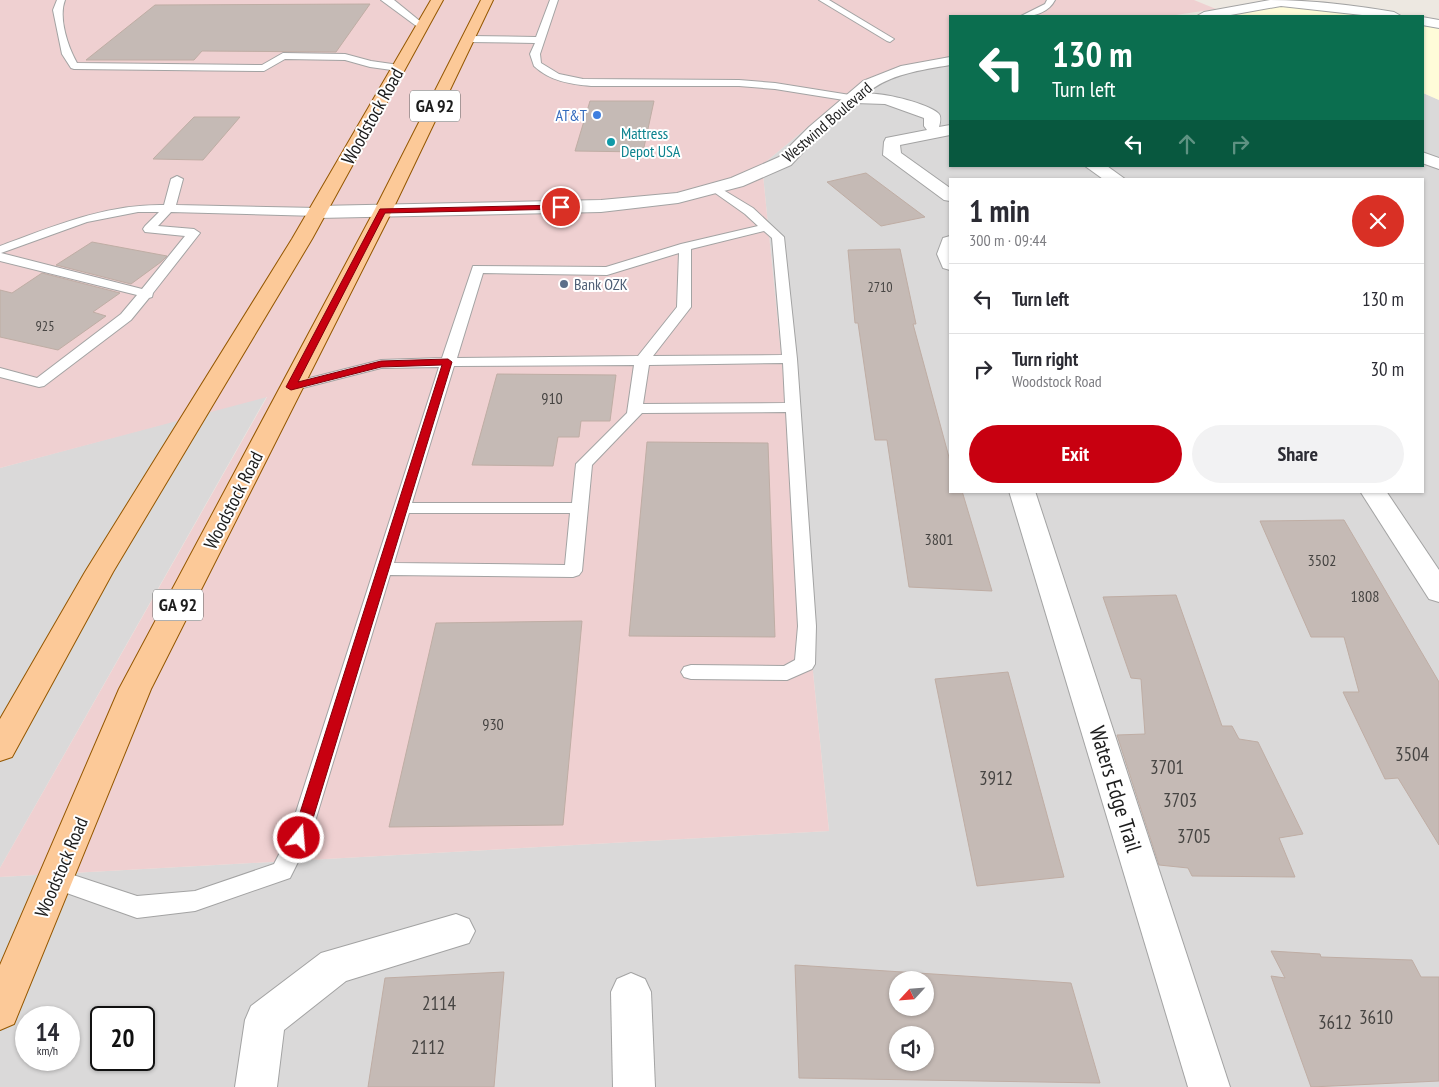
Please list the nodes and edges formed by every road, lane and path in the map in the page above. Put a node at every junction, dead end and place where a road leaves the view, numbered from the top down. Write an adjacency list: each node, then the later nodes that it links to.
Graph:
1 (61, 0): 18 (lane)
2 (385, 0): 13 (lane)
3 (437, 0): 13 (main road, Woodstock Road / GA 92)
4 (487, 0): 14 (main road, Woodstock Road / GA 92)
5 (554, 0): 16 (lane)
6 (823, 0): 15 (lane)
7 (1051, 0): 8 (lane)
8 (1027, 15)
9 (1210, 15): 10 (street)
10 (1388, 15)
11 (1424, 21): 12 (street)
12 (1439, 24)
13 (422, 26): 18 (main road, Woodstock Road / GA 92)
14 (469, 39): 16 (lane); 29 (main road, Woodstock Road / GA 92)
15 (890, 39)
16 (540, 40): 19 (lane)
17 (949, 61): 19 (street, Westwind Boulevard)
18 (399, 68): 30 (main road, Woodstock Road / GA 92)
19 (855, 99): 20 (street); 26 (street, Westwind Boulevard)
20 (942, 129): 27 (street)
21 (1424, 158): 22 (street)
22 (1439, 164)
23 (1096, 167): 24 (street)
24 (1112, 178)
25 (177, 179): 28 (lane)
26 (714, 188): 29 (street, Westwind Boulevard); 31 (lane)
27 (949, 195)
28 (169, 208): 30 (lane); 34 (lane); 37 (lane)
29 (383, 211): 30 (street, Westwind Boulevard); 42 (main road, Woodstock Road / GA 92)
30 (318, 212): 52 (main road, Woodstock Road / GA 92)
31 (768, 227): 33 (lane); 38 (lane)
32 (949, 246): 36 (street)
33 (685, 247): 39 (lane); 40 (lane)
34 (0, 250)
35 (0, 257): 37 (lane)
36 (949, 261)
37 (147, 294): 41 (lane)
38 (790, 359): 39 (lane); 43 (lane)
39 (642, 360): 40 (lane); 44 (lane)
40 (448, 362): 42 (lane); 47 (lane)
41 (0, 372)
42 (291, 387): 53 (main road, Woodstock Road / GA 92)
43 (792, 407): 44 (lane); 51 (lane)
44 (634, 409): 48 (lane)
45 (1023, 493): 59 (street, Waters Edge Trail)
46 (1374, 493): 50 (street)
47 (402, 508): 48 (lane); 49 (lane)
48 (579, 508): 49 (lane)
49 (383, 569): 53 (lane)
50 (1439, 592)
51 (691, 672)
52 (0, 748)
53 (55, 879): 56 (main road, Woodstock Road / GA 92)
54 (456, 931): 57 (street)
55 (631, 992): 58 (street)
56 (0, 1011)
57 (256, 1087)
58 (634, 1087)
59 (1209, 1087)

